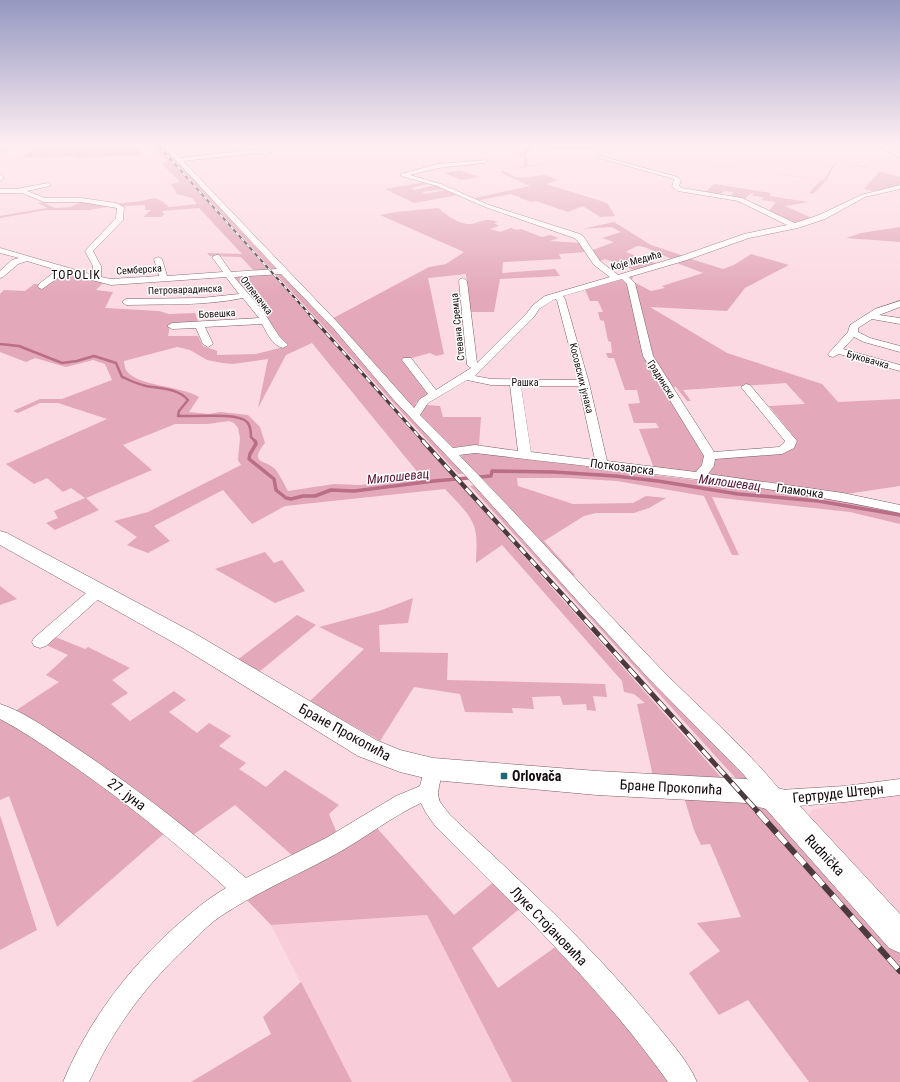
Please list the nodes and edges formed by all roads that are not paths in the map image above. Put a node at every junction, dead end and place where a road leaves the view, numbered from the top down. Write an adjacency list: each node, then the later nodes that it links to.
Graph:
1 (29, 193): 16 (street)
2 (210, 193): 12 (street)
3 (457, 193): 15 (street, Градинска)
4 (700, 193): 6 (street)
5 (873, 193): 6 (street, Које Медића)
6 (795, 226): 15 (street, Које Медића)
7 (0, 250): 9 (street, Семберска)
8 (216, 257): 14 (street, Опленачка)
9 (25, 259): 11 (street, Семберска); 13 (street)
10 (158, 259): 17 (street)
11 (63, 270): 16 (street, Семберска); 19 (street)
12 (283, 271): 14 (street, Семберска); 41 (street)
13 (0, 275)
14 (229, 275): 17 (street, Семберска); 20 (street, Опленачка)
15 (619, 276): 21 (street, Које Медића); 44 (street, Градинска)
16 (96, 279): 17 (street, Семберска)
17 (164, 279)
18 (463, 281): 34 (street, Стевана Сремца)
19 (42, 286)
20 (245, 295): 22 (street, Петроварадинска); 25 (street, Опленачка)
21 (555, 295): 34 (street, Које Медића); 38 (street, Косовских јунака)
22 (126, 302)
23 (900, 304): 24 (street)
24 (877, 315): 26 (street); 29 (street)
25 (264, 320): 27 (street, Бовешка); 31 (street, Опленачка)
26 (900, 321)
27 (200, 325): 28 (street, Бовешка); 30 (street)
28 (172, 326)
29 (853, 333): 32 (street); 35 (street, Буковачка)
30 (208, 344)
31 (283, 345)
32 (900, 349)
33 (407, 360): 40 (street)
34 (478, 368): 36 (street, Које Медића)
35 (900, 368)
36 (466, 376): 37 (street, Рашка); 40 (street, Које Медића)
37 (515, 382): 38 (street, Рашка); 43 (street)
38 (584, 383): 45 (street, Косовских јунака)
39 (746, 387): 44 (street)
40 (434, 395): 41 (street, Које Медића)
41 (415, 414): 42 (street)
42 (450, 452): 43 (street, Поткозарска); 56 (street)
43 (525, 455): 45 (street, Поткозарска)
44 (710, 456): 46 (street)
45 (602, 464): 46 (street, Поткозарска)
46 (698, 476): 47 (street, Гламочка)
47 (900, 509)
48 (0, 537): 49 (street, Бране Прокопића)
49 (98, 591): 50 (street); 52 (street, Бране Прокопића)
50 (40, 642)
51 (0, 710): 57 (street, 27. јуна)
52 (433, 769): 54 (street, Бране Прокопића); 55 (street)
53 (900, 787): 56 (street, Гертруде Штерн)
54 (740, 791): 56 (street, Rudnička)
55 (427, 792): 57 (street); 60 (street, Луке Стојановића)
56 (775, 800): 58 (street, Rudnička)
57 (244, 890): 59 (street)
58 (900, 937)
59 (76, 1082)
60 (684, 1082)

